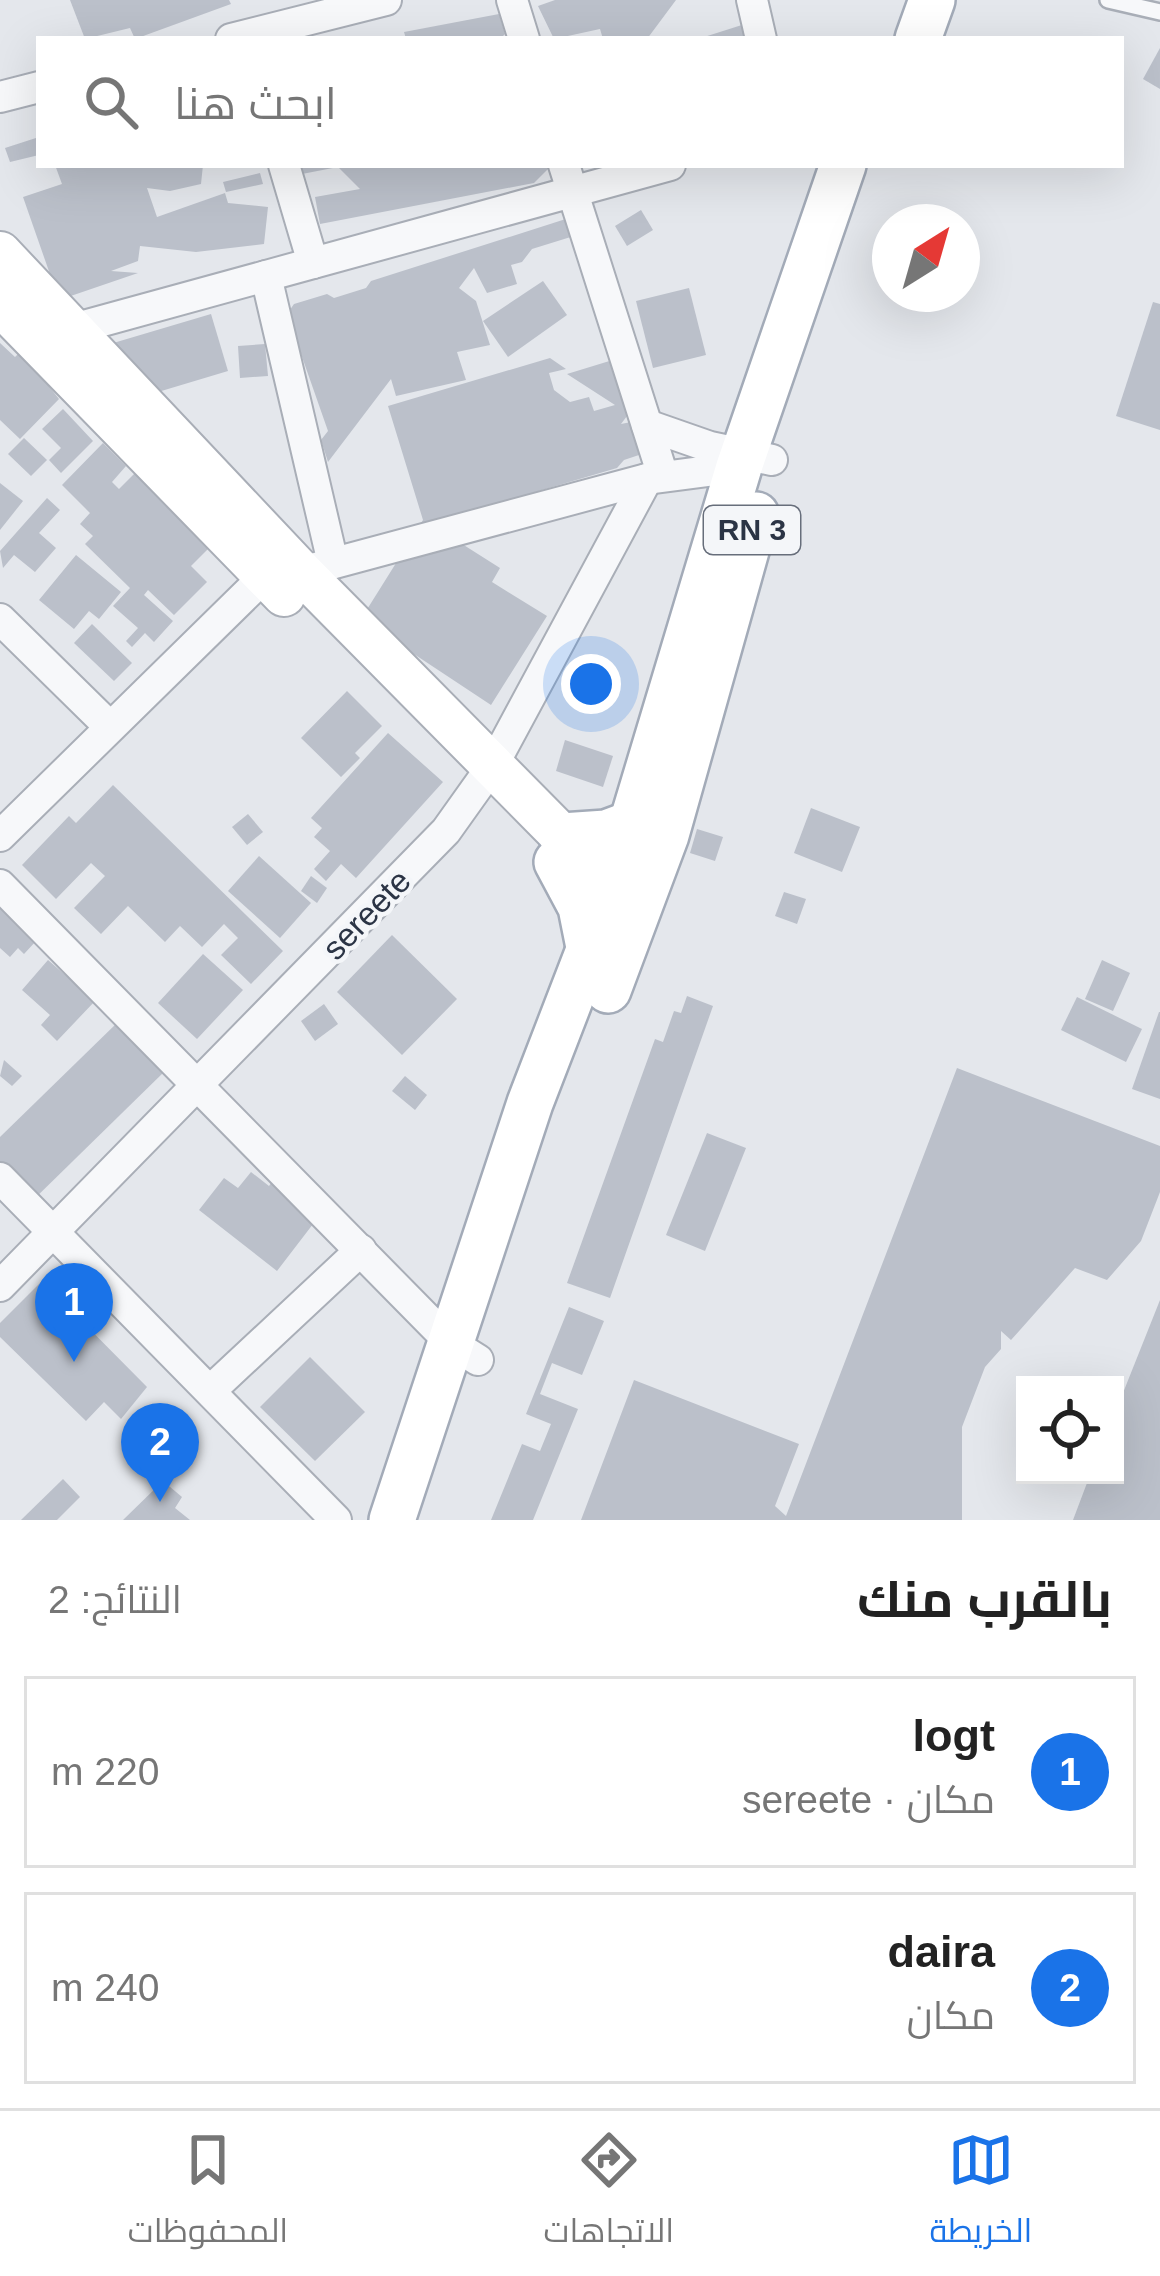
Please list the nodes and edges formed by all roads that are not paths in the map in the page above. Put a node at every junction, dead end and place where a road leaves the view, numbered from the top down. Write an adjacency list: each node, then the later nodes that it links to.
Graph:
1 (386, 0): 7 (street)
2 (512, 0): 10 (street)
3 (752, 0): 11 (street)
4 (898, 0): 12 (main road)
5 (932, 0): 13 (main road)
6 (1108, 0): 8 (lane)
7 (286, 12): 9 (street)
8 (1160, 13)
9 (244, 36)
10 (523, 36)
11 (760, 36)
12 (887, 36)
13 (919, 36)
14 (36, 88): 15 (street)
15 (0, 97)
16 (285, 168): 22 (street)
17 (648, 168): 20 (street)
18 (842, 168): 27 (main road, RN 3)
19 (873, 168): 27 (main road, RN 3)
20 (568, 179): 22 (street); 26 (street)
21 (0, 253): 25 (main road)
22 (313, 263): 23 (street)
23 (266, 276): 25 (street); 29 (street)
24 (0, 304): 29 (main road)
25 (73, 329): 29 (main road)
26 (646, 424): 27 (street); 28 (street)
27 (751, 461): 28 (street); 33 (main road, RN 3); 37 (main road, RN 3)
28 (655, 478): 29 (street); 32 (street, sereete)
29 (300, 570): 31 (street); 32 (main road)
30 (0, 619): 31 (street)
31 (110, 727): 34 (street)
32 (485, 777): 35 (main road); 39 (street, sereete)
33 (632, 823): 35 (main road); 37 (main road, RN 3)
34 (0, 836)
35 (560, 849): 37 (main road); 38 (main road)
36 (0, 885): 39 (street)
37 (624, 891): 38 (main road, RN 3); 44 (main road, RN 3)
38 (590, 952): 44 (main road, RN 3)
39 (200, 1086): 41 (street, sereete); 42 (street)
40 (0, 1178): 41 (street)
41 (54, 1233): 43 (street, sereete); 45 (street)
42 (361, 1250): 44 (street); 45 (street)
43 (0, 1286)
44 (465, 1352): 47 (main road, RN 3); 48 (main road, RN 3)
45 (210, 1391): 46 (street)
46 (336, 1520)
47 (392, 1520)
48 (425, 1520)

